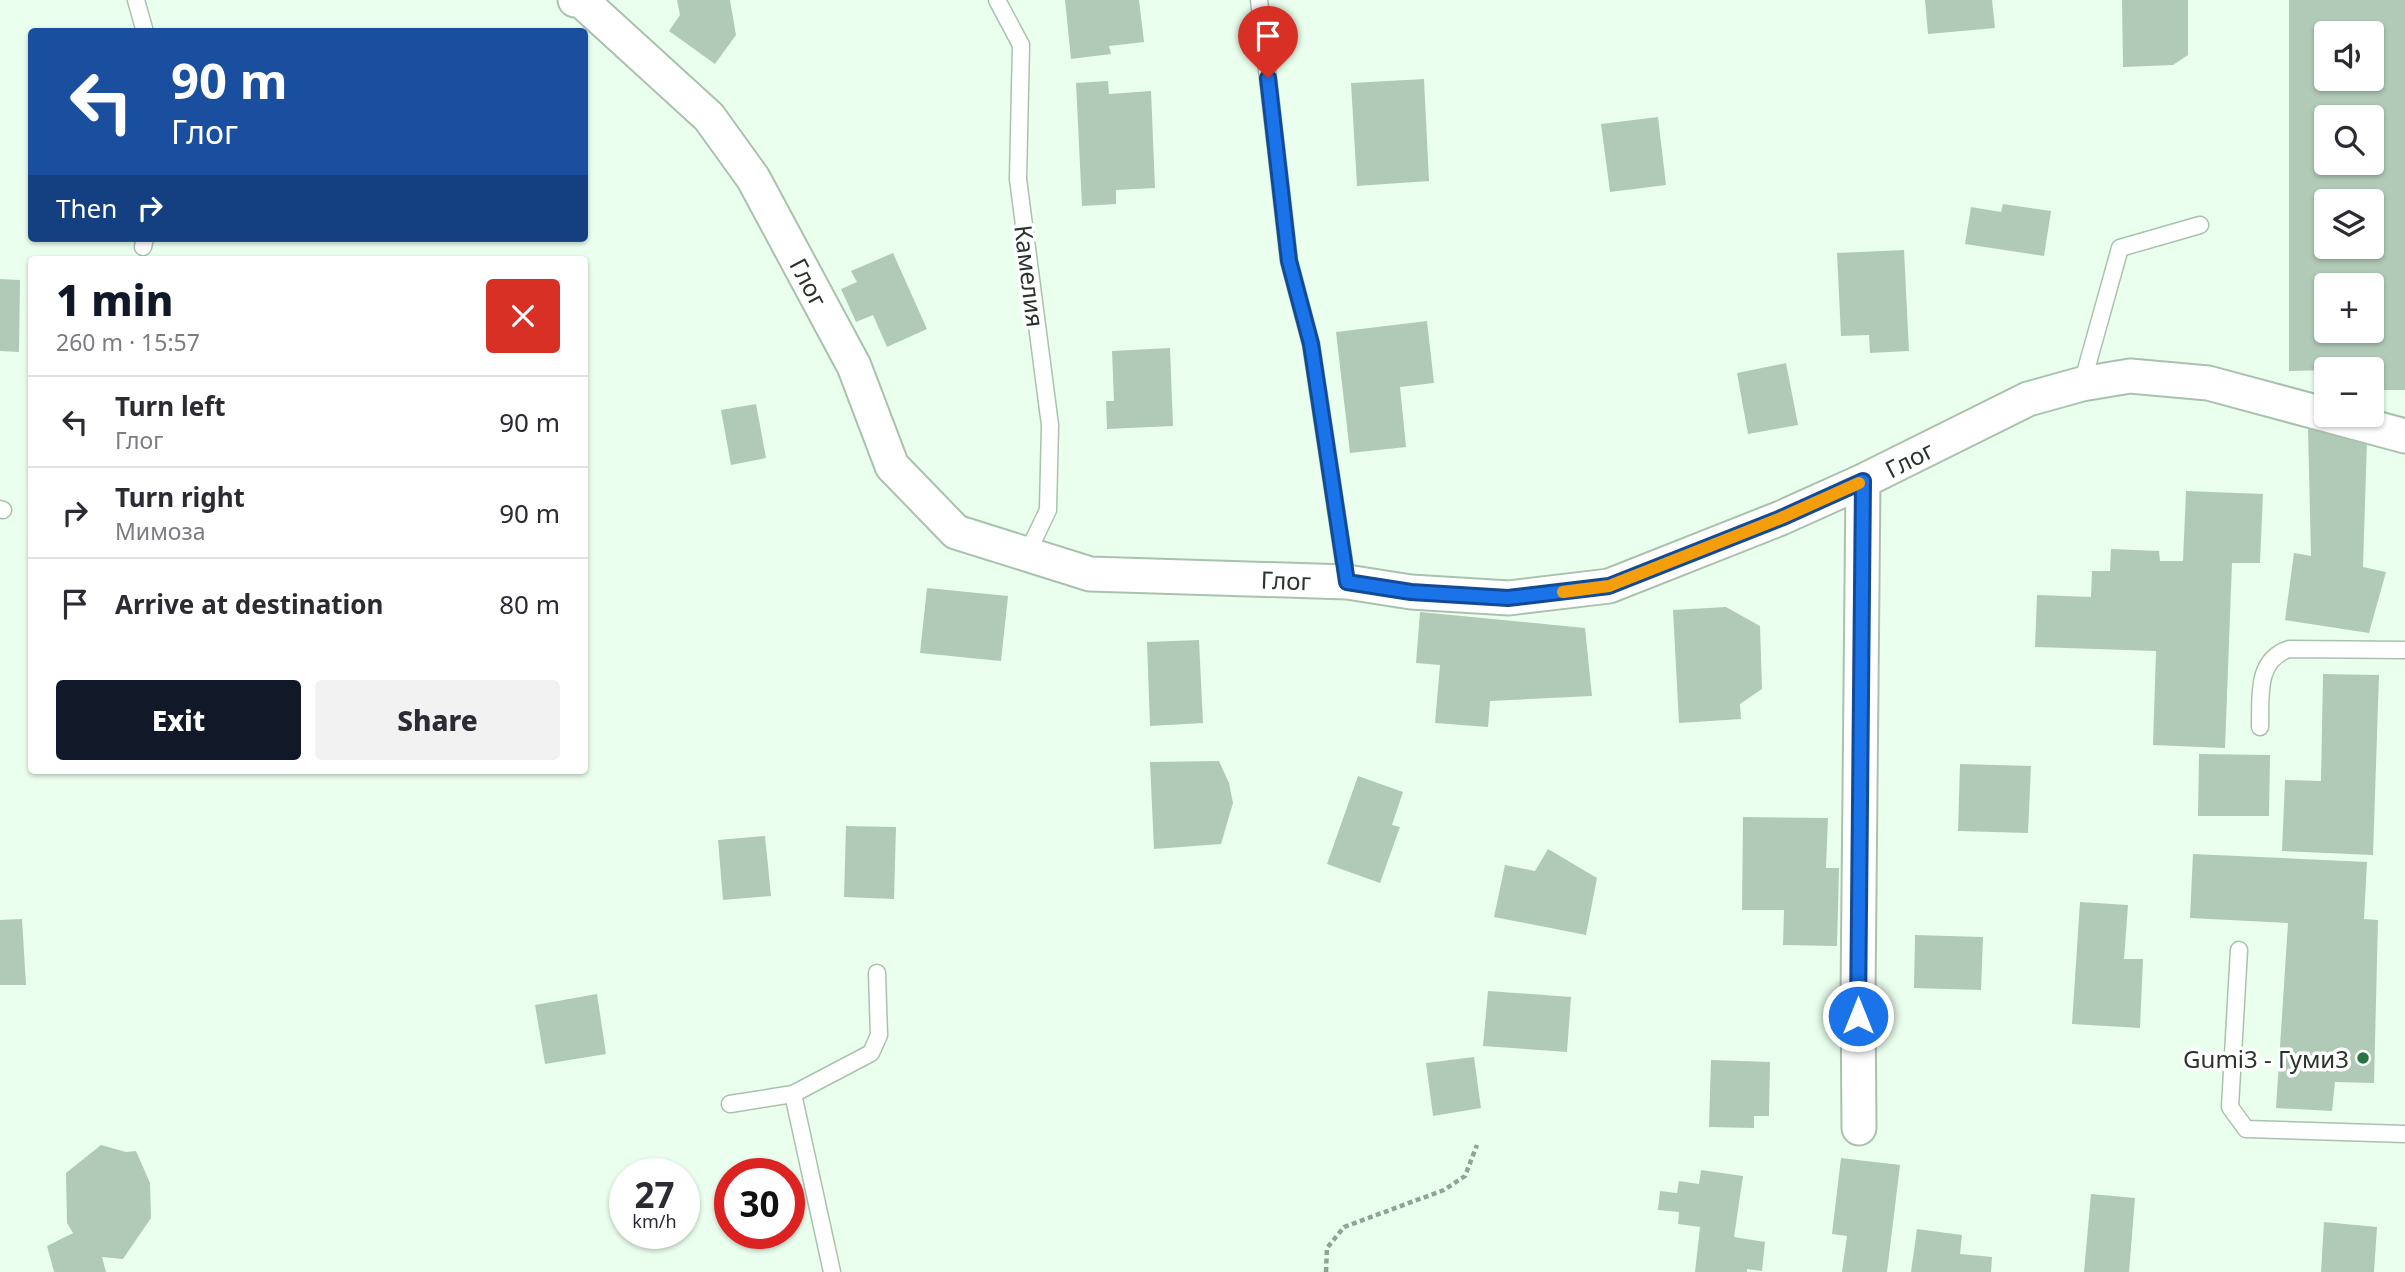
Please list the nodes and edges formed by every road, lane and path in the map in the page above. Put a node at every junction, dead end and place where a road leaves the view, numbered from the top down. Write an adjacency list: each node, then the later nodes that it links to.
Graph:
1 (136, 0): 5 (lane)
2 (580, 0): 10 (street, Глог)
3 (997, 0): 10 (lane, Камелия)
4 (1259, 0): 11 (lane)
5 (144, 28)
6 (2200, 225): 7 (lane)
7 (2082, 384): 8 (street, Глог); 9 (street, Глог)
8 (2405, 436)
9 (1863, 481): 11 (street, Глог); 18 (street)
10 (1027, 554): 11 (street, Глог)
11 (1347, 582)
12 (2405, 650): 13 (lane)
13 (2260, 727)
14 (2239, 950): 19 (lane)
15 (877, 973): 16 (lane)
16 (793, 1094): 17 (lane); 21 (lane)
17 (730, 1104)
18 (1859, 1128)
19 (2405, 1134)
20 (1477, 1144): 22 (path)
21 (832, 1272)
22 (1326, 1272)

